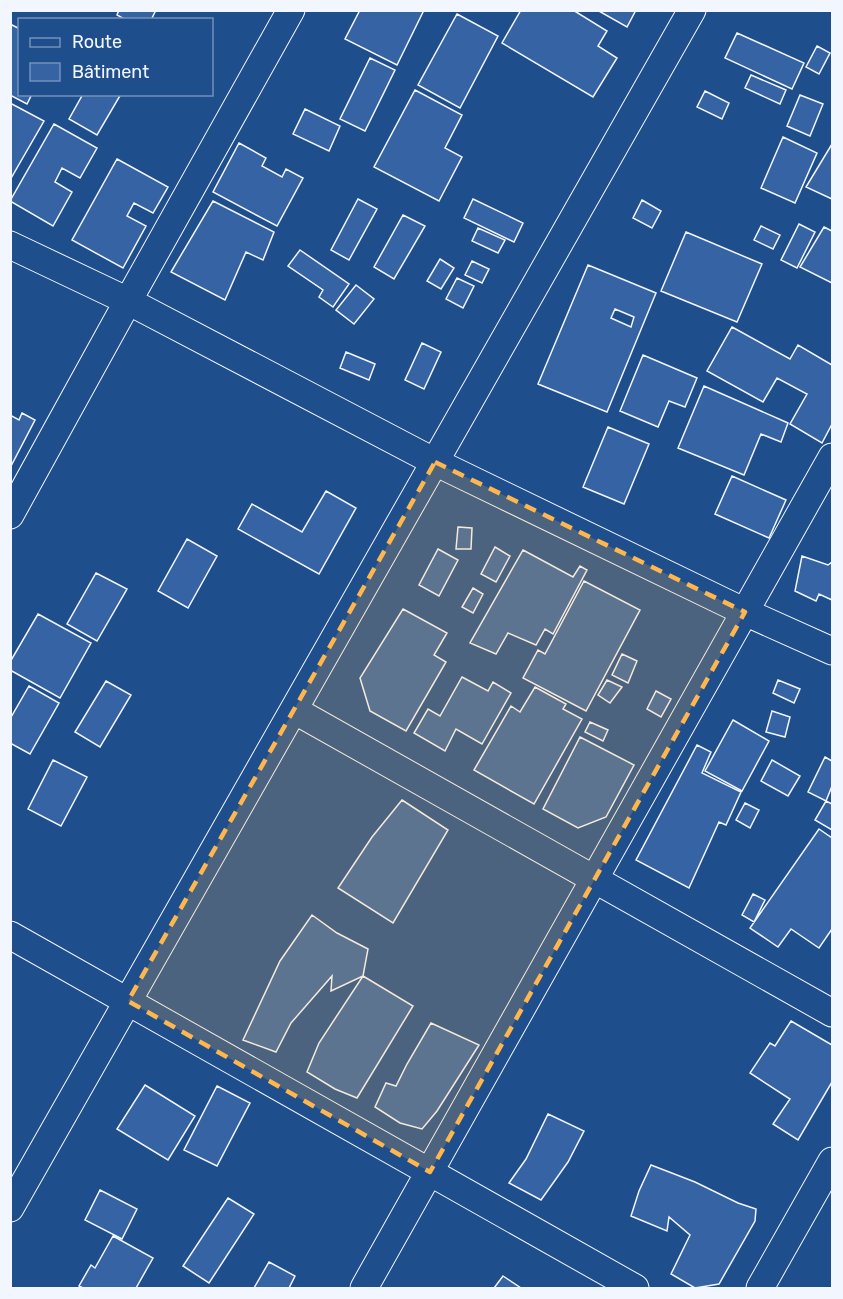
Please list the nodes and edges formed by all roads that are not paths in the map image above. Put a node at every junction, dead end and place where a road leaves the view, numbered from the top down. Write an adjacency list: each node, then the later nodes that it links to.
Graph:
1 (291, 10): 4 (street)
2 (692, 10): 6 (street)
3 (10, 244): 4 (street)
4 (128, 301): 6 (street); 7 (street)
5 (832, 457): 8 (street)
6 (435, 462): 8 (street); 10 (street)
7 (10, 515)
8 (745, 612): 9 (street); 11 (street)
9 (832, 651)
10 (294, 710): 11 (street); 13 (street)
11 (595, 879): 14 (street); 16 (street)
12 (10, 935): 13 (street)
13 (128, 1001): 16 (street); 17 (street)
14 (832, 1013)
15 (832, 1161): 20 (street)
16 (430, 1172): 18 (street); 19 (street)
17 (10, 1208)
18 (364, 1288)
19 (635, 1288)
20 (760, 1288)

